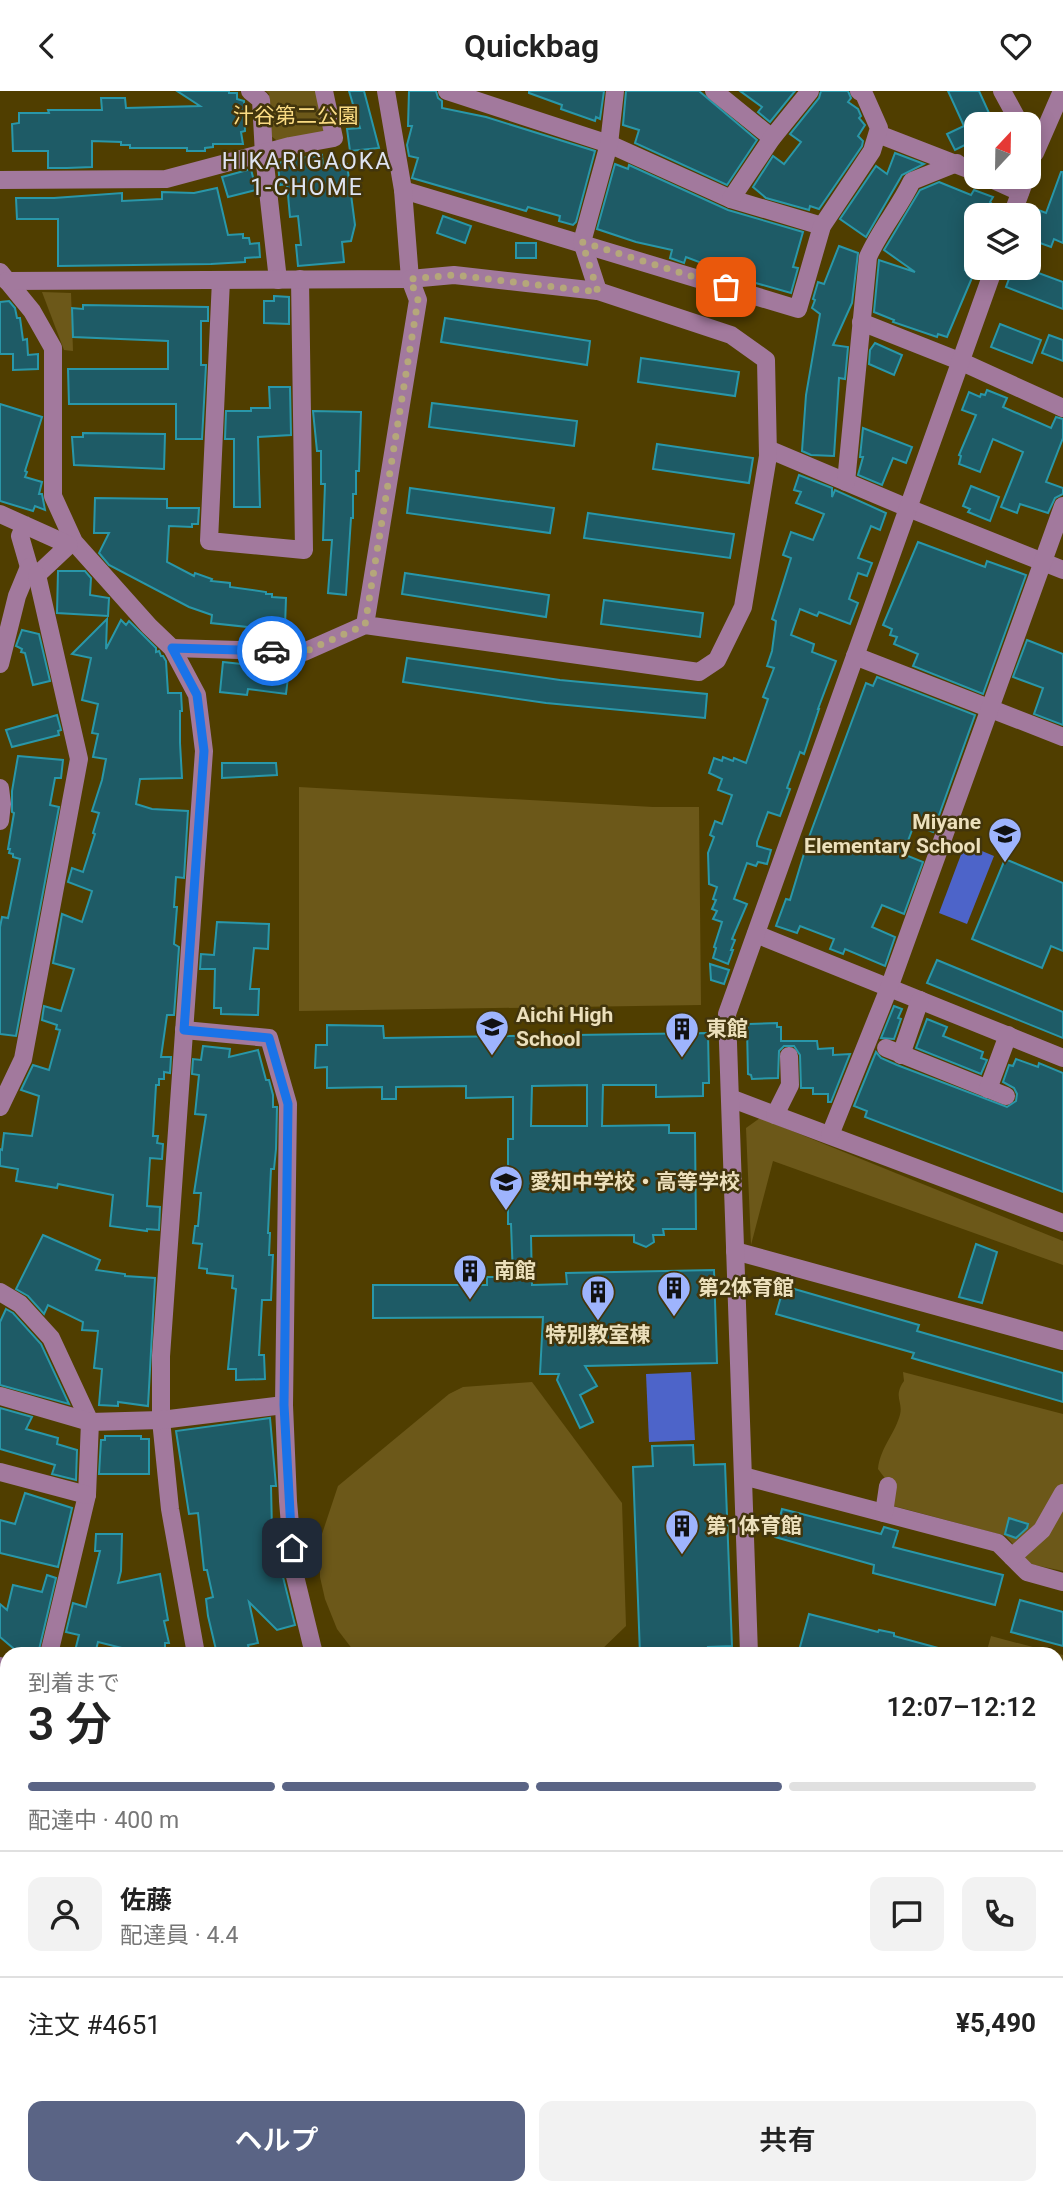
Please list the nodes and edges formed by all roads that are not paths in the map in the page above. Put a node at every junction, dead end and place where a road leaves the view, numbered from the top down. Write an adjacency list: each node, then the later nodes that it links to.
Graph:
1 (250, 91): 16 (street)
2 (324, 91): 16 (street)
3 (386, 91): 20 (street)
4 (447, 91): 15 (street)
5 (615, 91): 15 (street)
6 (715, 91): 14 (street)
7 (810, 91): 14 (street)
8 (859, 91): 12 (street)
9 (1002, 91): 11 (street)
10 (1062, 91): 13 (street)
11 (1013, 112)
12 (878, 134): 17 (street); 22 (street)
13 (1041, 134)
14 (772, 138): 21 (street)
15 (610, 144): 21 (street); 23 (street)
16 (264, 155): 19 (street); 25 (street)
17 (957, 163): 18 (street); 31 (street)
18 (964, 166)
19 (0, 180)
20 (403, 190): 23 (street); 27 (street)
21 (732, 198): 22 (street)
22 (822, 226): 23 (street)
23 (582, 242): 30 (street)
24 (2, 275): 28 (street); 40 (street)
25 (278, 279): 26 (street); 28 (street)
26 (300, 279): 27 (street); 28 (street)
27 (410, 279): 30 (street); 44 (street)
28 (220, 280)
29 (990, 280): 32 (street)
30 (598, 292): 34 (street)
31 (861, 322): 32 (street); 35 (street)
32 (962, 362): 33 (street); 37 (street)
33 (1063, 408)
34 (768, 449): 35 (street); 44 (street)
35 (846, 482): 37 (street)
36 (1063, 506): 41 (street)
37 (908, 508): 41 (street); 46 (street)
38 (0, 514): 39 (street)
39 (25, 525): 40 (street); 43 (street)
40 (71, 544): 43 (street); 45 (street)
41 (1042, 562): 42 (street); 48 (street)
42 (1063, 570)
43 (33, 571): 47 (street); 62 (street)
44 (365, 625): 45 (street)
45 (172, 648): 55 (street)
46 (855, 656): 48 (street); 52 (street)
47 (0, 664)
48 (990, 707): 49 (street); 53 (street)
49 (1063, 737)
50 (0, 788): 51 (street)
51 (0, 821)
52 (756, 934): 53 (street); 61 (street)
53 (890, 988): 54 (street); 64 (street)
54 (920, 1000): 56 (street); 59 (street)
55 (184, 1030): 70 (street); 71 (street)
56 (1008, 1035): 58 (street); 59 (street)
57 (789, 1056): 63 (street)
58 (1063, 1058)
59 (988, 1089): 60 (street)
60 (1006, 1095)
61 (730, 1098): 63 (street); 66 (street)
62 (0, 1107)
63 (775, 1115): 64 (street)
64 (830, 1135): 65 (street)
65 (1063, 1223)
66 (735, 1251): 68 (street); 74 (street)
67 (0, 1292): 72 (street)
68 (1063, 1341)
69 (0, 1396): 72 (street)
70 (284, 1405): 71 (street); 83 (street)
71 (161, 1420): 72 (street); 82 (street)
72 (90, 1422): 77 (street)
73 (0, 1472): 77 (street)
74 (743, 1476): 78 (street); 84 (street)
75 (888, 1486): 78 (street)
76 (1063, 1493): 79 (street)
77 (87, 1495): 81 (street)
78 (884, 1513): 79 (street)
79 (1012, 1557): 80 (street)
80 (1063, 1582)
81 (51, 1647)
82 (195, 1647)
83 (312, 1647)
84 (749, 1647)

